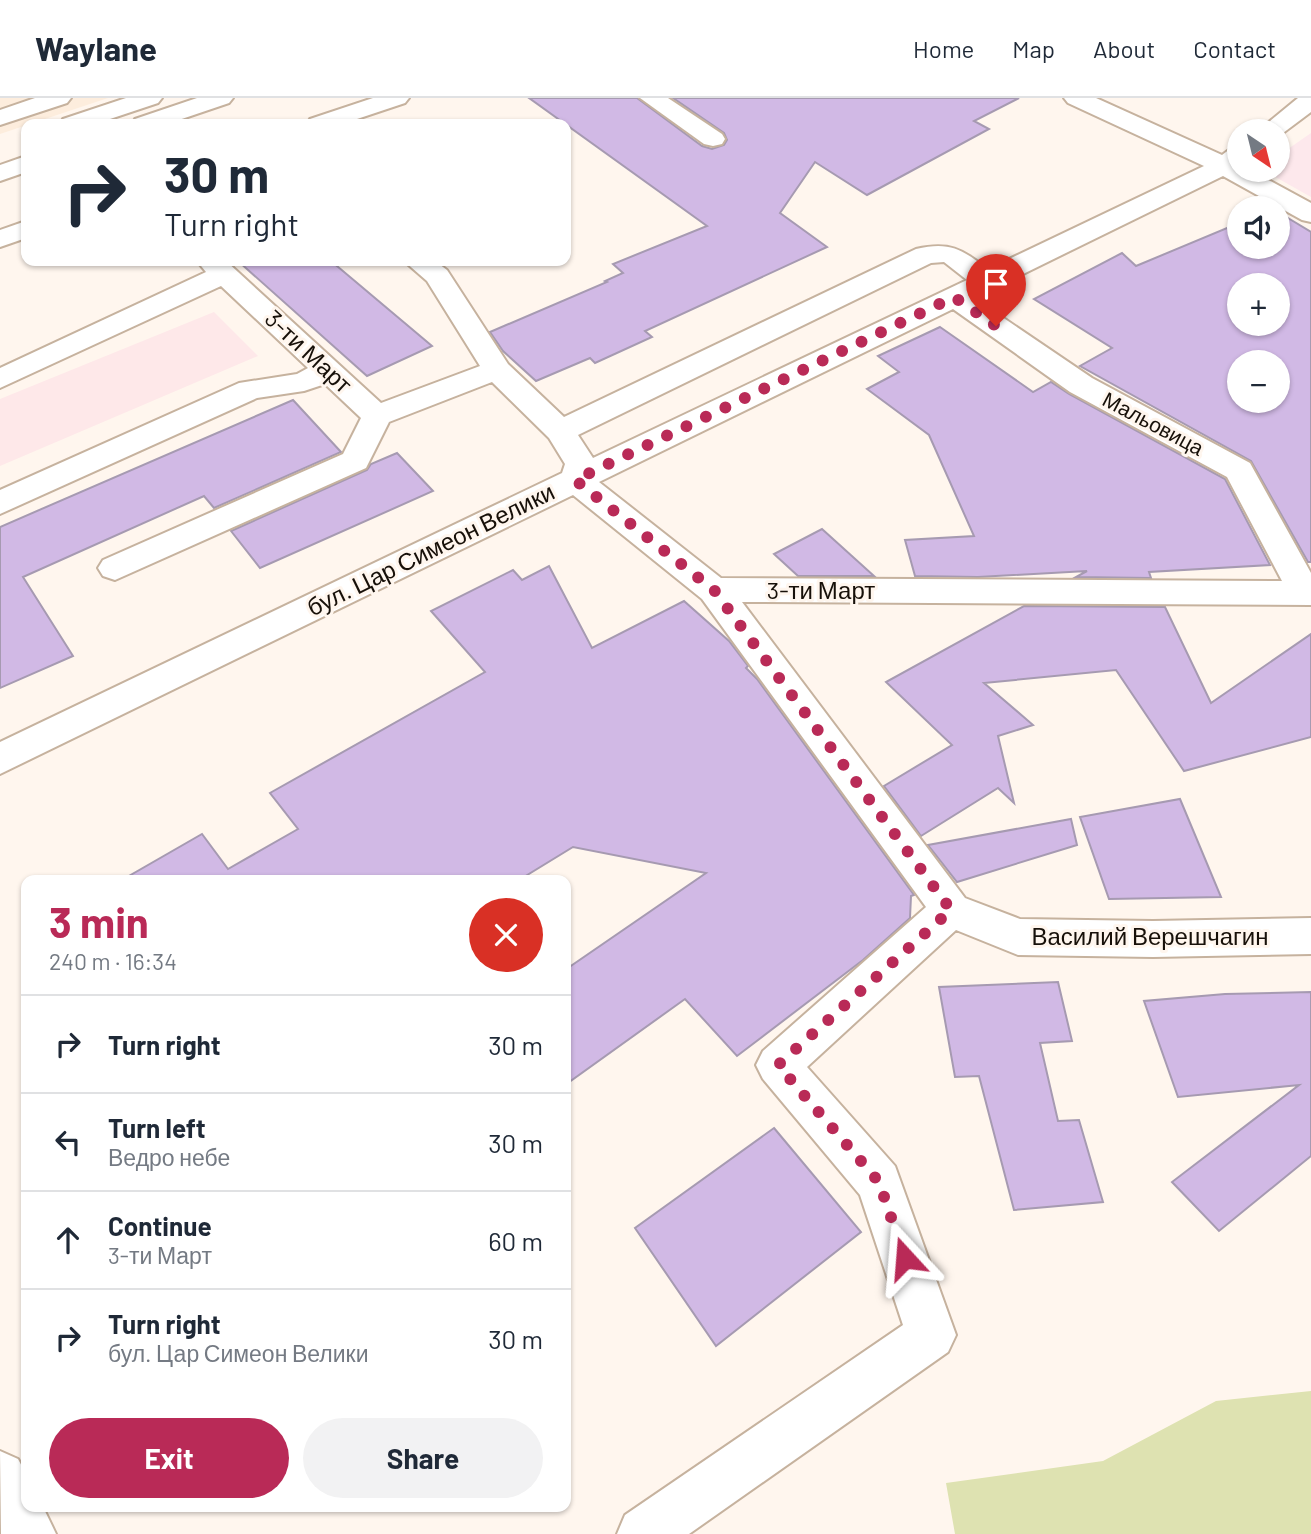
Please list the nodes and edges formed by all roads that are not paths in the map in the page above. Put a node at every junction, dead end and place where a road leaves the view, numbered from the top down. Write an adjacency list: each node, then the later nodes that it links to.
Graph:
1 (59, 98): 8 (street)
2 (150, 98): 9 (street)
3 (221, 98): 10 (street)
4 (397, 98): 11 (street)
5 (652, 98): 13 (street)
6 (1076, 98): 16 (street)
7 (1311, 100): 12 (street)
8 (0, 118)
9 (87, 119)
10 (159, 119)
11 (334, 119)
12 (1286, 119)
13 (713, 139)
14 (21, 141): 15 (street)
15 (0, 148)
16 (1227, 158)
17 (1227, 162): 26 (street, бул. Цар Симеон Велики)
18 (21, 166): 19 (street)
19 (0, 173)
20 (1264, 182): 21 (street)
21 (1311, 214)
22 (21, 231): 23 (street)
23 (0, 239)
24 (424, 266): 29 (street)
25 (218, 268): 28 (street, 3-ти Март); 30 (street)
26 (986, 281): 27 (street, бул. Цар Симеон Велики); 32 (street)
27 (954, 297): 33 (street, бул. Цар Симеон Велики); 37 (street, Мальовица)
28 (328, 370): 31 (street, 3-ти Март); 34 (street)
29 (497, 370): 31 (street); 32 (street)
30 (0, 379)
31 (377, 416): 35 (street)
32 (560, 431): 33 (street)
33 (575, 480): 36 (street); 38 (street, бул. Цар Симеон Велики)
34 (0, 503)
35 (115, 568)
36 (714, 590): 37 (street, 3-ти Март); 39 (street)
37 (1308, 593)
38 (0, 759)
39 (951, 910): 40 (street, Василий Верешчагин); 43 (street)
40 (1311, 936)
41 (0, 1476): 42 (street)
42 (29, 1534)
43 (644, 1534)

